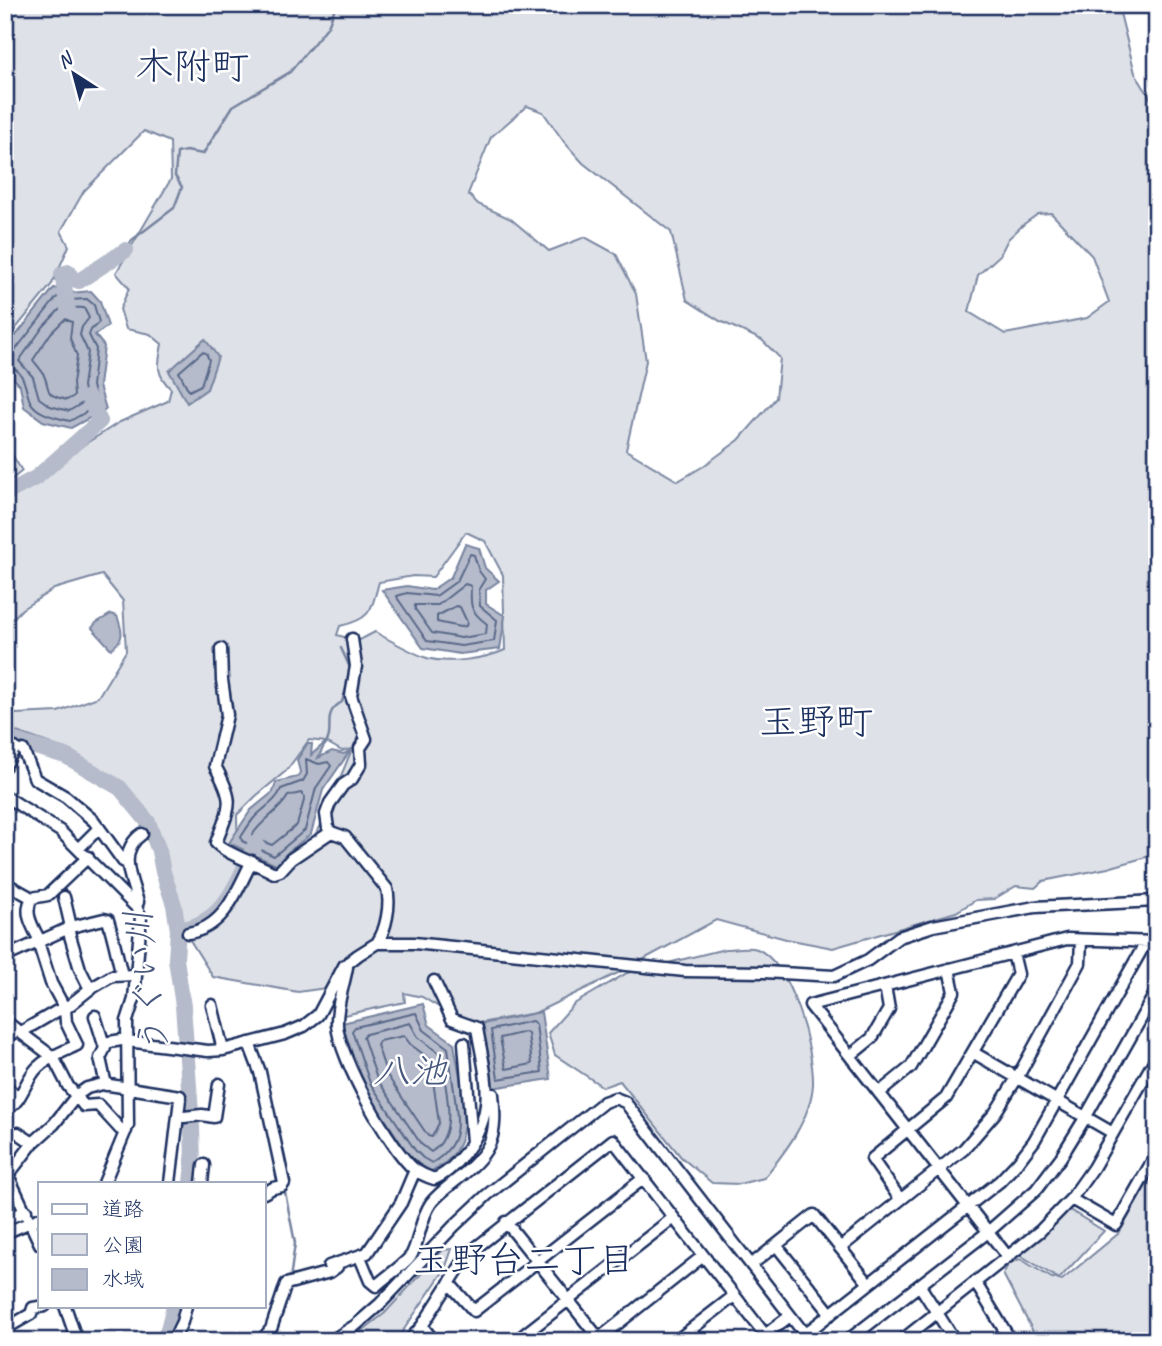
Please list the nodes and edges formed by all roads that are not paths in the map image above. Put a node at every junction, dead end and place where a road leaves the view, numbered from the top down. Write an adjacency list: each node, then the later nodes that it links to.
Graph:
1 (352, 639): 6 (street)
2 (222, 649): 10 (street)
3 (5, 766): 5 (street)
4 (5, 796): 8 (street)
5 (99, 828): 8 (street); 11 (street)
6 (331, 832): 10 (street); 22 (street)
7 (142, 834): 11 (street)
8 (79, 848): 9 (street)
9 (88, 857): 14 (street); 16 (street)
10 (252, 861): 18 (street)
11 (127, 863): 16 (street)
12 (5, 883): 14 (street)
13 (64, 897): 17 (street)
14 (32, 898): 20 (street)
15 (1157, 901): 22 (street)
16 (136, 907): 28 (street)
17 (69, 928): 20 (street); 27 (street); 31 (street)
18 (188, 933)
19 (1082, 940): 21 (street); 23 (street); 48 (street)
20 (39, 942): 24 (street); 34 (street)
21 (1152, 942): 57 (street)
22 (377, 943): 25 (street)
23 (1013, 953): 26 (street); 44 (street)
24 (5, 957)
25 (348, 963): 41 (street); 70 (street)
26 (949, 969): 30 (street); 53 (street)
27 (122, 975): 28 (street); 31 (street)
28 (136, 975): 39 (street)
29 (434, 981): 54 (street)
30 (885, 986): 45 (street); 45 (street)
31 (90, 989): 34 (street)
32 (1157, 990): 60 (street)
33 (212, 1004): 43 (street)
34 (65, 1009): 37 (street); 47 (street)
35 (95, 1016): 40 (street)
36 (5, 1021): 37 (street)
37 (20, 1031): 38 (street); 47 (street)
38 (5, 1038)
39 (127, 1040): 40 (street); 43 (street); 52 (street)
40 (104, 1043): 49 (street)
41 (249, 1044): 43 (street); 76 (street)
42 (464, 1044): 65 (street)
43 (223, 1050)
44 (974, 1054): 48 (street); 62 (street)
45 (850, 1056): 53 (street)
46 (1157, 1056): 64 (street)
47 (53, 1057): 55 (street); 56 (street)
48 (1017, 1078): 57 (street); 69 (street)
49 (106, 1084): 52 (street); 55 (street)
50 (219, 1084): 59 (street)
51 (5, 1085): 56 (street)
52 (128, 1088): 61 (street); 74 (street)
53 (880, 1093): 62 (street)
54 (488, 1094): 65 (street); 89 (street)
55 (77, 1095): 61 (street); 66 (street)
56 (18, 1099): 58 (street)
57 (1056, 1101): 60 (street); 79 (street)
58 (5, 1111)
59 (184, 1117)
60 (1085, 1118): 64 (street); 85 (street)
61 (126, 1131): 73 (street)
62 (908, 1131): 69 (street); 77 (street)
63 (18, 1133): 66 (street)
64 (1113, 1133): 78 (street)
65 (472, 1142): 70 (street)
66 (33, 1143): 71 (street)
67 (1157, 1153): 78 (street)
68 (204, 1165): 75 (street)
69 (939, 1169): 77 (street); 79 (street)
70 (415, 1170): 91 (street)
71 (7, 1172): 80 (street)
72 (644, 1178): 81 (street); 84 (street); 93 (street)
73 (104, 1182)
74 (170, 1182)
75 (206, 1182)
76 (266, 1192)
77 (900, 1199): 88 (street)
78 (1071, 1199): 92 (street)
79 (968, 1207): 85 (street); 98 (street)
80 (26, 1211): 82 (street); 83 (street)
81 (673, 1218): 90 (street); 101 (street)
82 (5, 1220)
83 (36, 1220): 86 (street)
84 (506, 1222): 93 (street); 97 (street)
85 (988, 1232): 92 (street); 99 (street)
86 (5, 1233)
87 (776, 1245): 88 (street); 95 (street); 106 (street)
88 (840, 1248): 98 (street)
89 (411, 1255): 91 (street); 94 (street)
90 (703, 1256): 100 (street); 113 (street)
91 (360, 1257): 115 (street)
92 (1008, 1257): 96 (street)
93 (537, 1261): 97 (street); 101 (street)
94 (421, 1263): 95 (street); 116 (street)
95 (751, 1265): 107 (street)
96 (975, 1282): 105 (street); 124 (street)
97 (449, 1283): 108 (street)
98 (869, 1284): 106 (street)
99 (920, 1286): 105 (street); 121 (street)
100 (734, 1296): 111 (street); 120 (street)
101 (568, 1300): 113 (street); 119 (street)
102 (38, 1307): 109 (street)
103 (66, 1308): 114 (street)
104 (185, 1308): 112 (street)
105 (937, 1312): 122 (street); 123 (street)
106 (831, 1314): 110 (street)
107 (790, 1316): 110 (street); 111 (street)
108 (422, 1325): 117 (street); 118 (street)
109 (5, 1329)
110 (807, 1338)
111 (764, 1339)
112 (176, 1340)
113 (599, 1340)
114 (77, 1341)
115 (261, 1341)
116 (331, 1341)
117 (409, 1341)
118 (434, 1341)
119 (516, 1341)
120 (676, 1341)
121 (847, 1341)
122 (901, 1341)
123 (955, 1341)
124 (1011, 1341)

